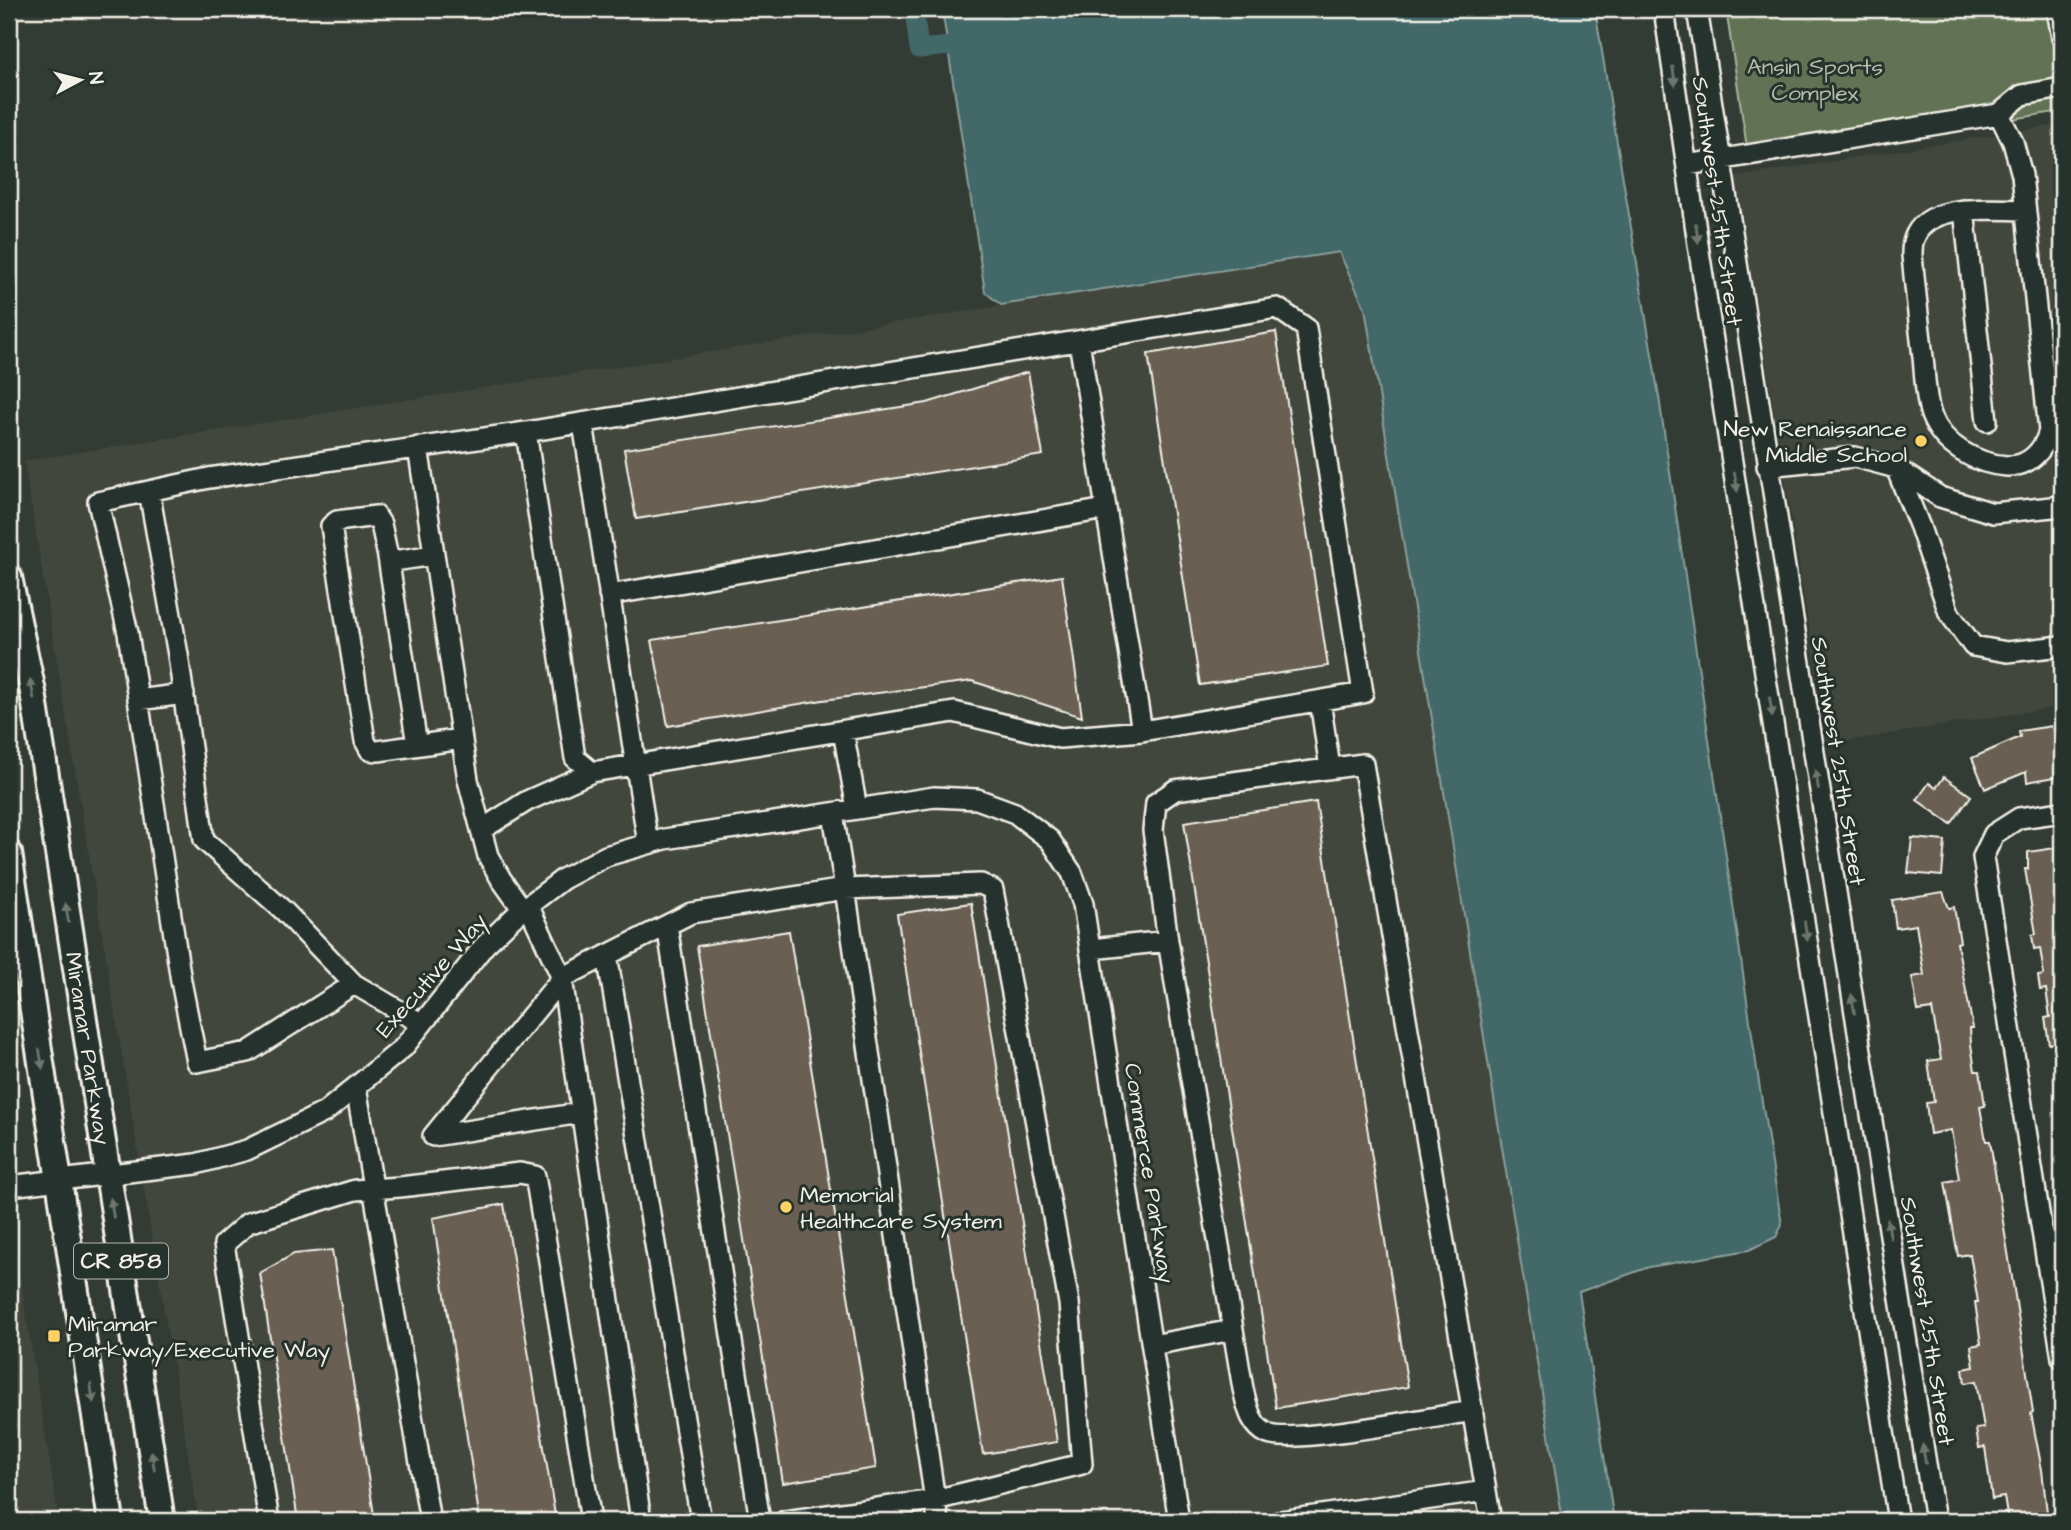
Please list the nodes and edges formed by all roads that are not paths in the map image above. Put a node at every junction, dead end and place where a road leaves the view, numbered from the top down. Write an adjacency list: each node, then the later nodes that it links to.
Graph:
1 (1664, 9): 8 (street, Southwest 25th Street, one-way to 8)
2 (1697, 9): 7 (street, Southwest 25th Street)
3 (2057, 9): 4 (street)
4 (2062, 38)
5 (2062, 88): 6 (street)
6 (1999, 114): 7 (street); 10 (street)
7 (1719, 161): 8 (street); 16 (street, Southwest 25th Street)
8 (1688, 165): 77 (street, Southwest 25th Street, one-way to 77)
9 (1964, 210): 10 (street); 10 (street); 12 (street)
10 (2025, 210)
11 (1079, 341): 13 (street); 20 (street); 28 (street)
12 (1987, 421)
13 (583, 423): 14 (street); 24 (street)
14 (526, 432): 15 (street); 35 (street)
15 (418, 447): 18 (street); 21 (street)
16 (1767, 466): 17 (street); 78 (street, Southwest 25th Street, one-way to 16)
17 (1896, 468): 19 (street); 25 (street)
18 (149, 491): 26 (street); 27 (street)
19 (2062, 506)
20 (1106, 509): 24 (street); 29 (street)
21 (434, 555): 22 (street); 31 (street)
22 (388, 557): 32 (street); 32 (street)
23 (9, 577): 54 (main road, Miramar Parkway / CR 858, one-way to 23)
24 (609, 595): 33 (street)
25 (2062, 646)
26 (184, 694): 27 (street); 50 (street)
27 (138, 700): 50 (street)
28 (1320, 701): 29 (street); 34 (street)
29 (1142, 730): 30 (street)
30 (843, 731): 33 (street); 36 (street)
31 (462, 739): 32 (street); 39 (street)
32 (417, 745)
33 (635, 766): 35 (street); 41 (street)
34 (1331, 768): 46 (street); 61 (street)
35 (592, 772): 39 (street)
36 (857, 809): 38 (street, Executive Way); 40 (street, Executive Way)
37 (2062, 812): 60 (street)
38 (834, 813): 41 (street, Executive Way); 43 (street)
39 (481, 830): 44 (street)
40 (1051, 840): 47 (street, Commerce Parkway)
41 (648, 844): 44 (street, Executive Way)
42 (9, 853): 55 (main road, Miramar Parkway / CR 858, one-way to 55)
43 (845, 889): 45 (street); 63 (street); 63 (street)
44 (526, 908): 49 (street); 51 (street, Executive Way)
45 (667, 925): 48 (street); 71 (street)
46 (1168, 941): 47 (street); 58 (street)
47 (1091, 949): 59 (street, Commerce Parkway)
48 (607, 955): 49 (street); 70 (street)
49 (562, 978): 53 (street); 53 (street)
50 (354, 984): 51 (street)
51 (422, 1024): 52 (street, Executive Way)
52 (356, 1087): 54 (street, Executive Way); 57 (street)
53 (581, 1113): 69 (street)
54 (107, 1175): 55 (street, Executive Way); 65 (main road, Miramar Parkway / CR 858, one-way to 54)
55 (60, 1180): 56 (street, Executive Way); 64 (main road, Miramar Parkway / CR 858, one-way to 64)
56 (9, 1186)
57 (374, 1189): 66 (street); 67 (street); 68 (street)
58 (1233, 1330): 59 (street); 61 (street)
59 (1152, 1345): 74 (street, Commerce Parkway)
60 (2062, 1358)
61 (1473, 1411): 62 (street)
62 (1486, 1491): 75 (street); 76 (street)
63 (935, 1500): 72 (street); 73 (street)
64 (111, 1521)
65 (162, 1521)
66 (268, 1521)
67 (430, 1521)
68 (591, 1521)
69 (641, 1521)
70 (701, 1521)
71 (760, 1521)
72 (785, 1521)
73 (938, 1521)
74 (1179, 1521)
75 (1280, 1521)
76 (1491, 1521)
77 (1898, 1521)
78 (1935, 1521)

